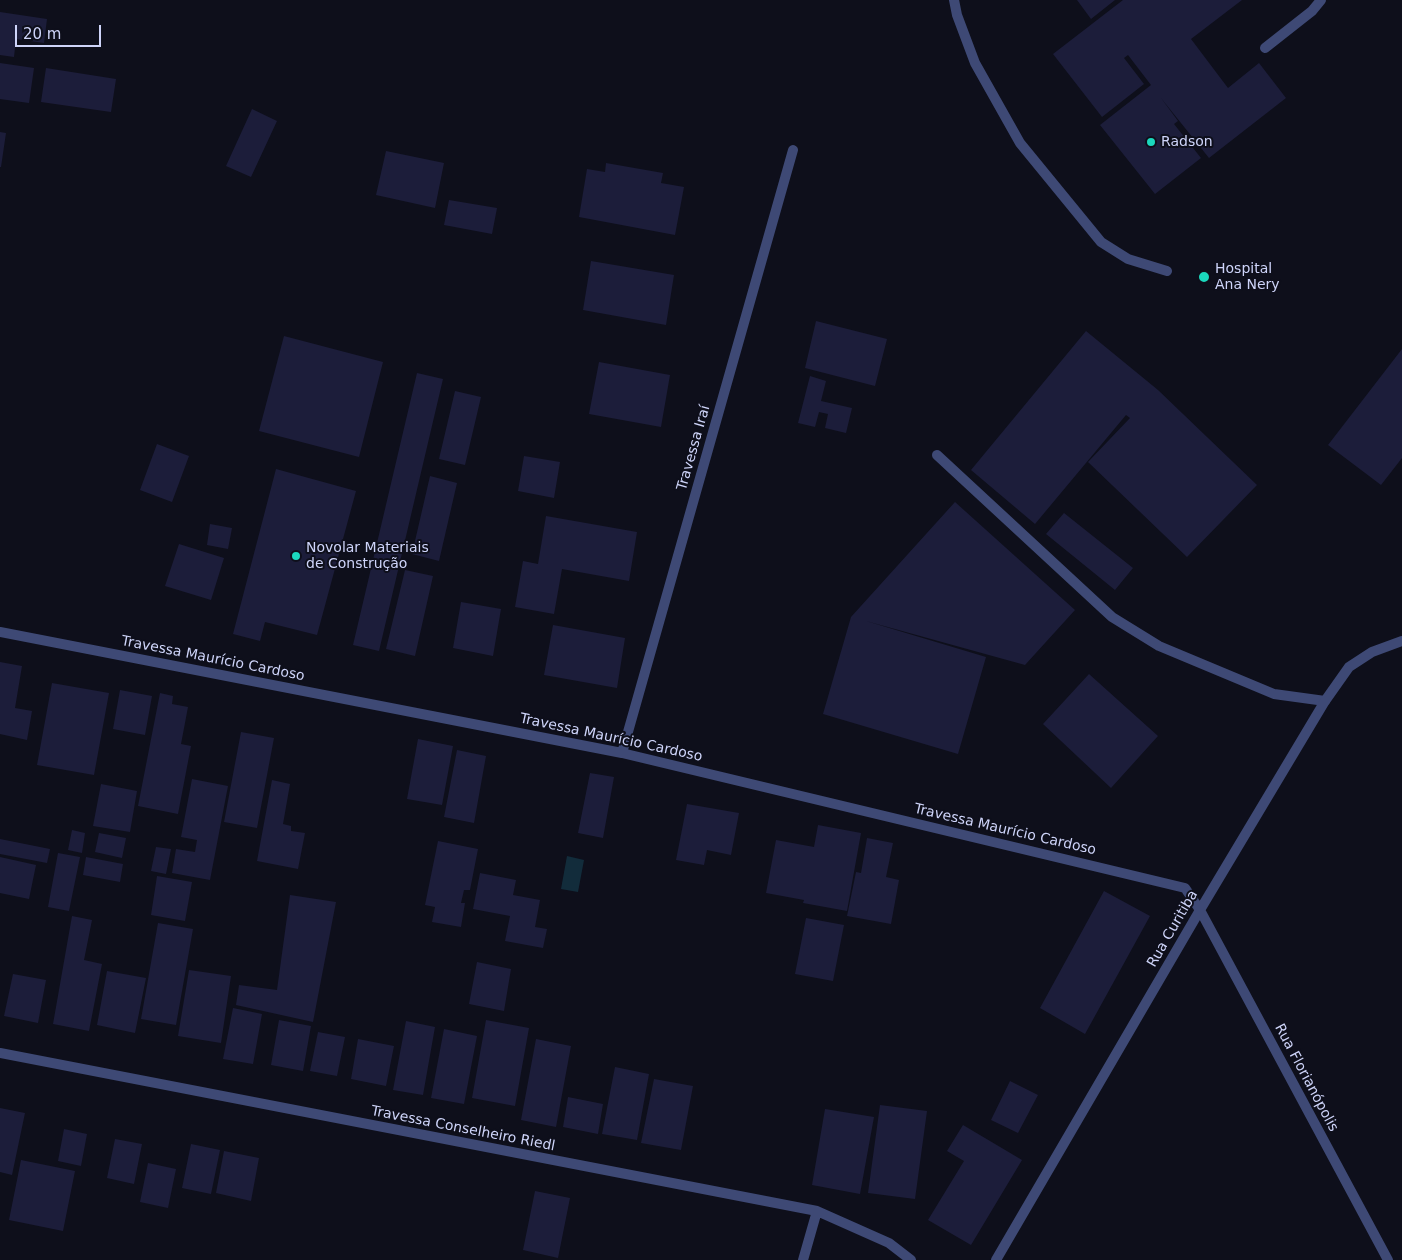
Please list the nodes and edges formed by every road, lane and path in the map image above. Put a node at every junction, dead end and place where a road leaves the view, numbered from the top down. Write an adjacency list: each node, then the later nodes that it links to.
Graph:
1 (954, 0): 5 (street)
2 (1321, 0): 3 (street)
3 (1265, 48)
4 (793, 150): 10 (street, Travessa Iraí)
5 (1167, 271)
6 (937, 455): 9 (street)
7 (0, 632): 10 (street, Travessa Maurício Cardoso)
8 (1402, 641): 9 (street, Rua Curitiba)
9 (1325, 701): 11 (street, Rua Curitiba)
10 (622, 752): 11 (street, Travessa Maurício Cardoso)
11 (1200, 910): 16 (street, Rua Curitiba); 17 (street, Rua Florianópolis)
12 (0, 1053): 13 (street, Travessa Conselheiro Riedl)
13 (817, 1211): 14 (street); 15 (street, Travessa Conselheiro Riedl)
14 (802, 1260)
15 (911, 1260)
16 (996, 1260)
17 (1388, 1260)

